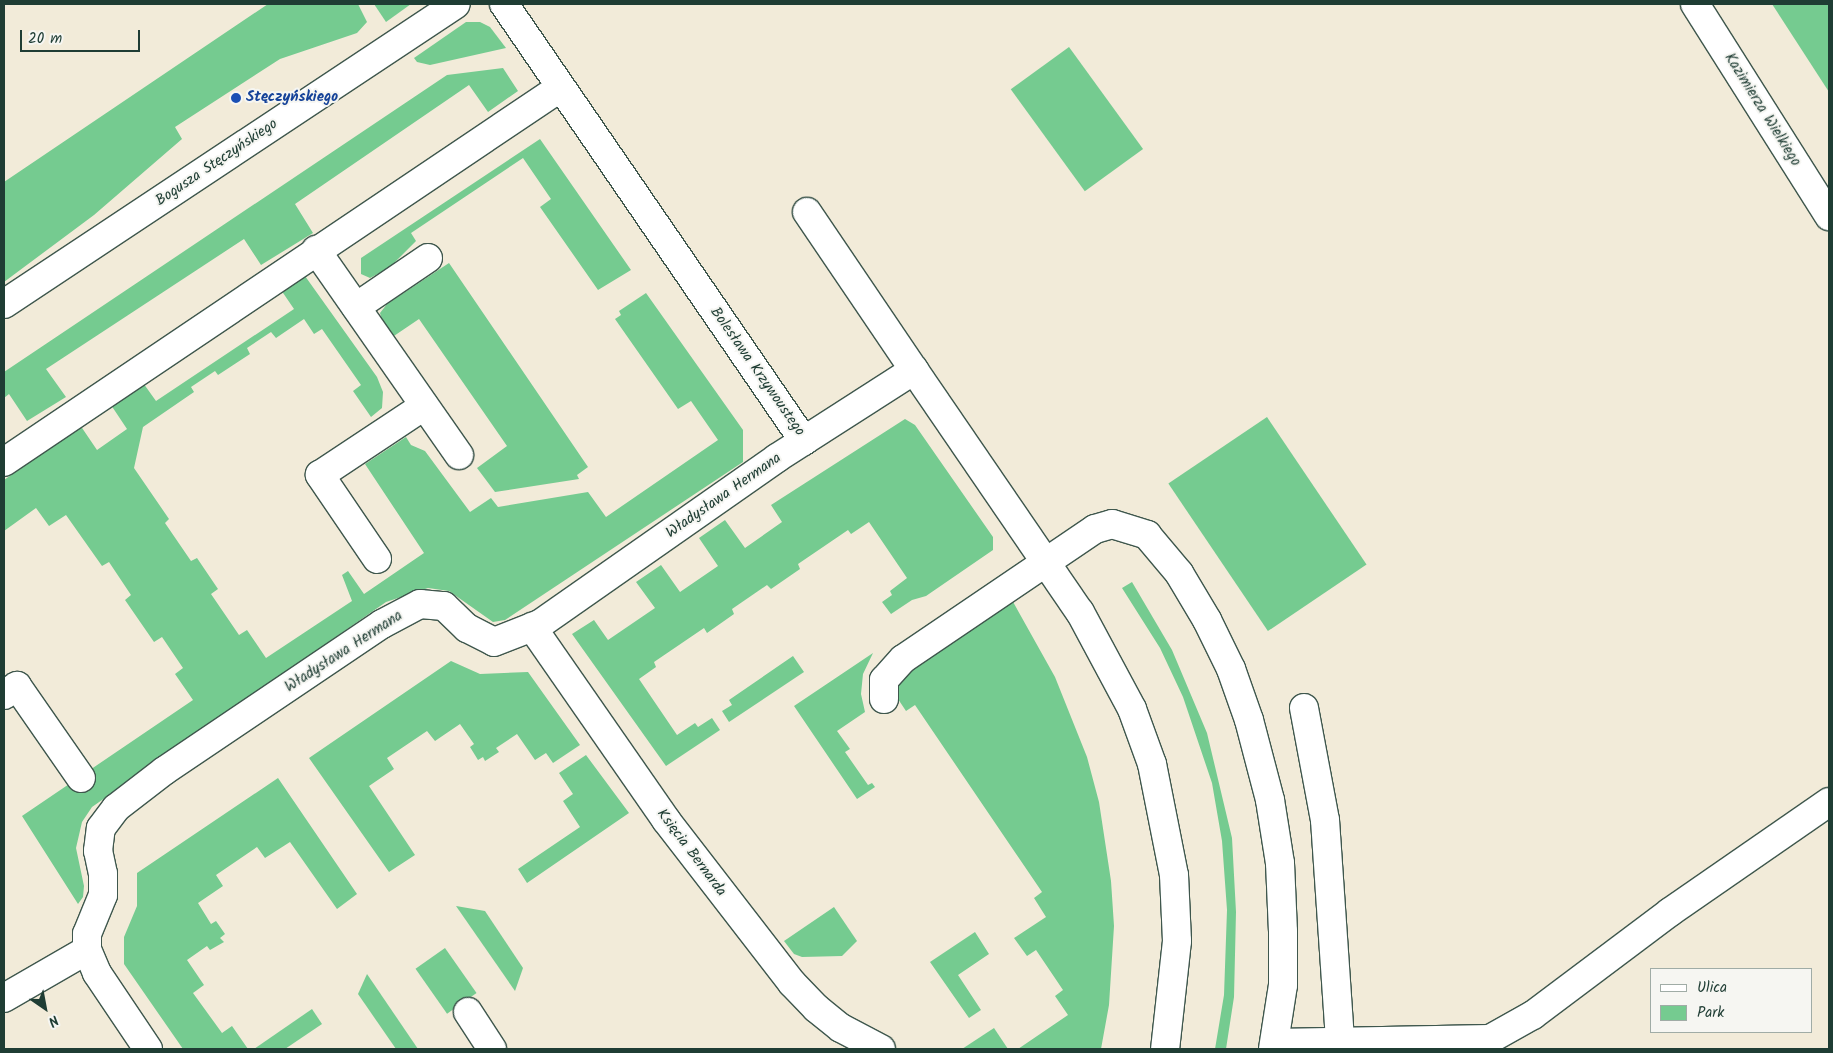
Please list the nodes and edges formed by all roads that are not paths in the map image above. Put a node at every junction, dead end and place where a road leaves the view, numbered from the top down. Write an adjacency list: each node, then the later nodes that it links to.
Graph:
1 (456, 4): 9 (street, Bogusza Stęczyńskiego)
2 (504, 4): 4 (street, Bolesława Krzywoustego)
3 (1695, 4): 6 (street, Kazimierza Wielkiego)
4 (561, 87): 7 (street); 13 (street, Bolesława Krzywoustego)
5 (807, 212): 11 (street)
6 (1829, 216)
7 (316, 250): 10 (street); 15 (street)
8 (428, 258): 10 (street)
9 (4, 304)
10 (356, 307): 12 (street)
11 (914, 370): 13 (street, Bolesława Krzywoustego); 17 (street)
12 (424, 406): 14 (street); 16 (street)
13 (804, 441): 18 (street, Władysława Hermana)
14 (458, 455)
15 (4, 462)
16 (377, 559)
17 (1046, 562): 20 (street); 28 (street); 32 (street)
18 (532, 627): 24 (street, Władysława Hermana); 31 (street, Księcia Bernarda)
19 (4, 696): 22 (street)
20 (884, 699)
21 (1304, 708): 27 (street)
22 (81, 778)
23 (1829, 802): 27 (street)
24 (87, 950): 25 (street); 29 (street, Władysława Hermana)
25 (4, 998)
26 (468, 1012): 30 (street)
27 (1340, 1042): 28 (street)
28 (1274, 1046)
29 (148, 1049)
30 (492, 1049)
31 (881, 1049)
32 (1165, 1049)

